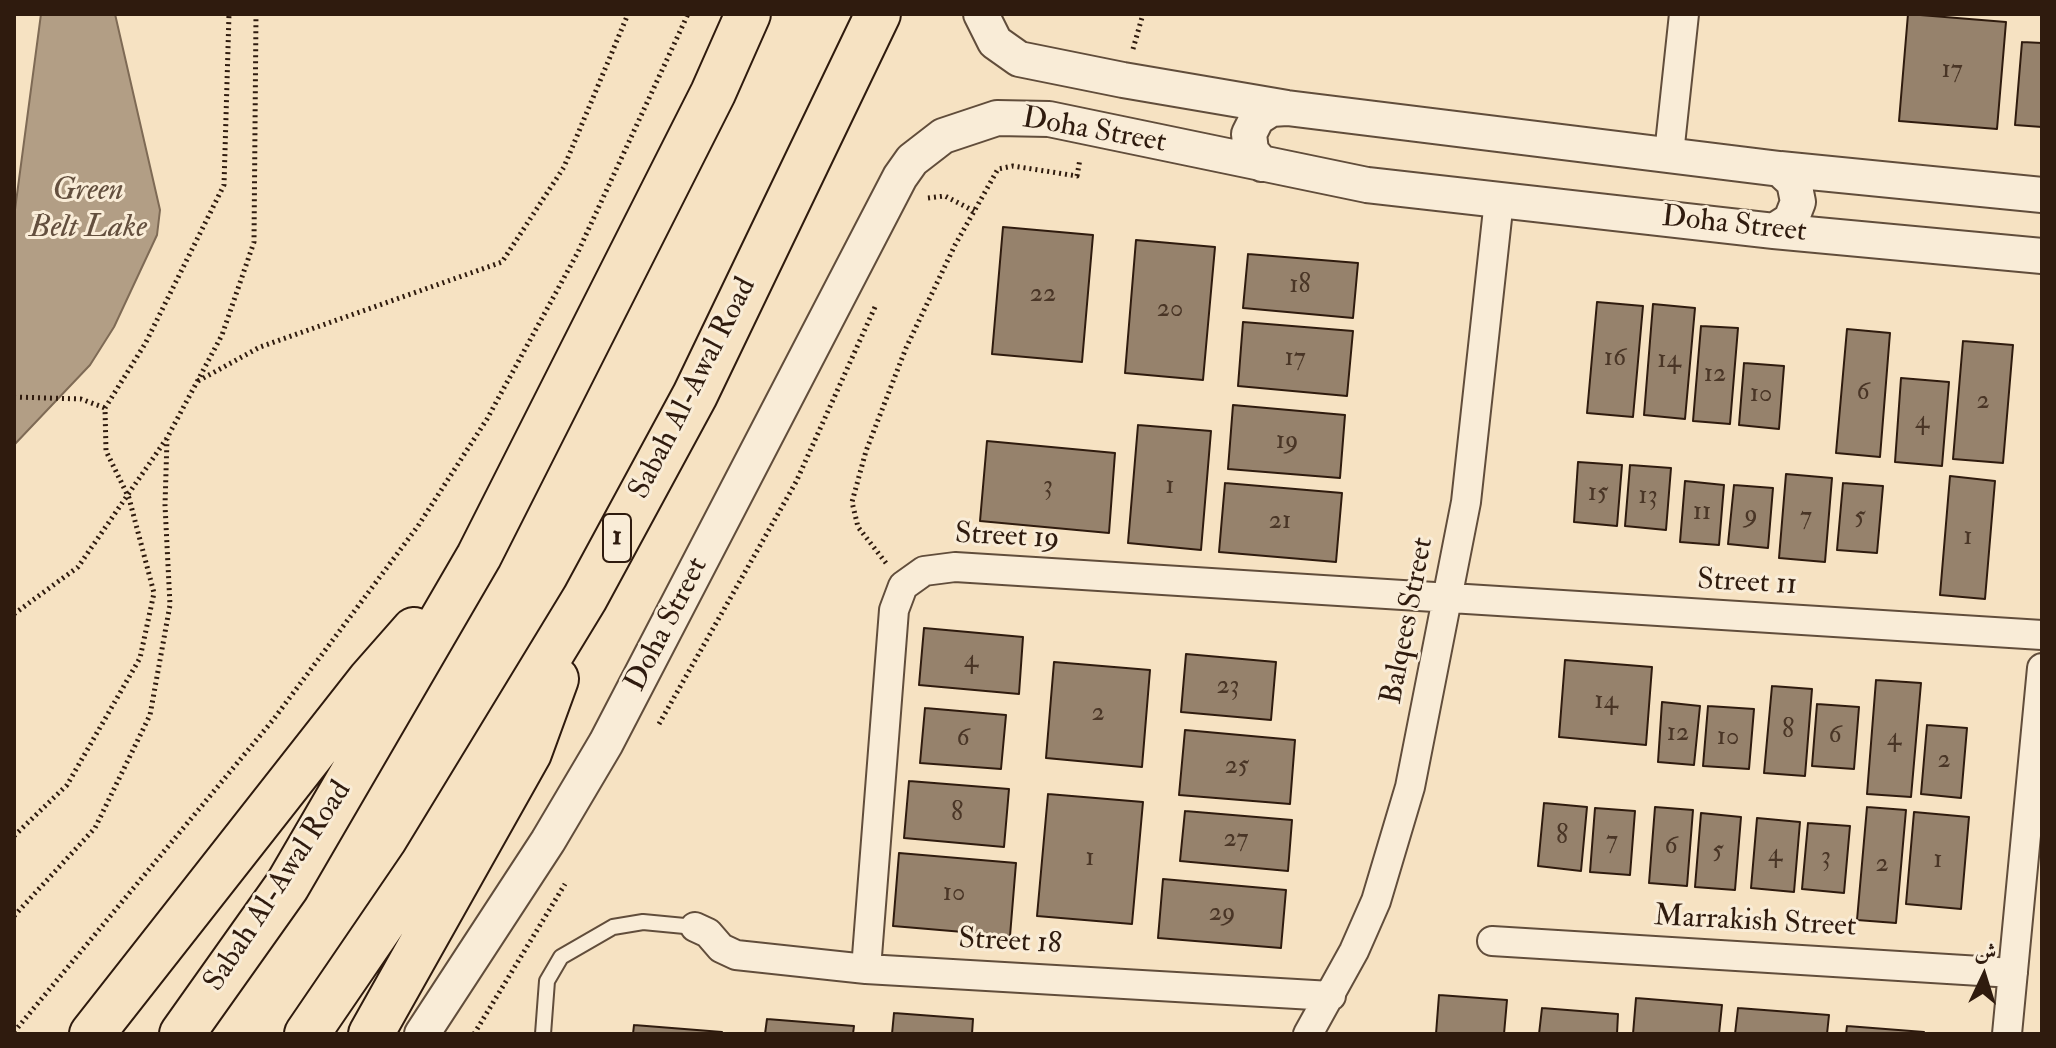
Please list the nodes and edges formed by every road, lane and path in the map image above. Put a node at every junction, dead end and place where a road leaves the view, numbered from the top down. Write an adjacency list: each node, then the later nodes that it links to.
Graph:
1 (229, 14): 20 (path)
2 (256, 14): 18 (path)
3 (628, 14): 18 (path)
4 (688, 14): 37 (path)
5 (748, 14): 23 (highway, Sabah Al-Awal Road)
6 (878, 14): 25 (highway, Sabah Al-Awal Road / 1)
7 (981, 14): 9 (street, Doha Street)
8 (1684, 14): 11 (street)
9 (1287, 108): 11 (street, Doha Street); 12 (street)
10 (1086, 127): 12 (street, Doha Street); 24 (path); 42 (street, Doha Street)
11 (1669, 154): 13 (street, Doha Street)
12 (1262, 164): 15 (street, Doha Street)
13 (1780, 169): 14 (street, Doha Street); 16 (street)
14 (2042, 195)
15 (1499, 200): 16 (street, Doha Street); 26 (street, Balqees Street)
16 (1774, 231): 17 (street, Doha Street)
17 (2042, 256)
18 (198, 381): 21 (path)
19 (14, 397): 20 (path)
20 (105, 408): 22 (path)
21 (167, 438): 22 (path); 31 (path)
22 (129, 498): 27 (path); 30 (path)
23 (479, 556): 38 (highway); 39 (highway, Sabah Al-Awal Road)
24 (903, 586): 26 (street, Street 19); 34 (street)
25 (585, 598): 40 (highway, Sabah Al-Awal Road / 1); 41 (highway)
26 (1449, 601): 28 (street, Street 11); 36 (street, Balqees Street)
27 (14, 614)
28 (2042, 635)
29 (2042, 668): 35 (street)
30 (14, 836)
31 (14, 916)
32 (695, 927): 34 (street, Street 18); 43 (lane)
33 (1492, 941): 35 (street, Marrakish Street)
34 (866, 969): 36 (street, Street 18)
35 (2013, 973): 45 (street)
36 (1331, 996): 44 (street, Balqees Street)
37 (14, 1032)
38 (92, 1034)
39 (182, 1034)
40 (307, 1034)
41 (371, 1034)
42 (422, 1034)
43 (543, 1034)
44 (1308, 1034)
45 (2007, 1034)

